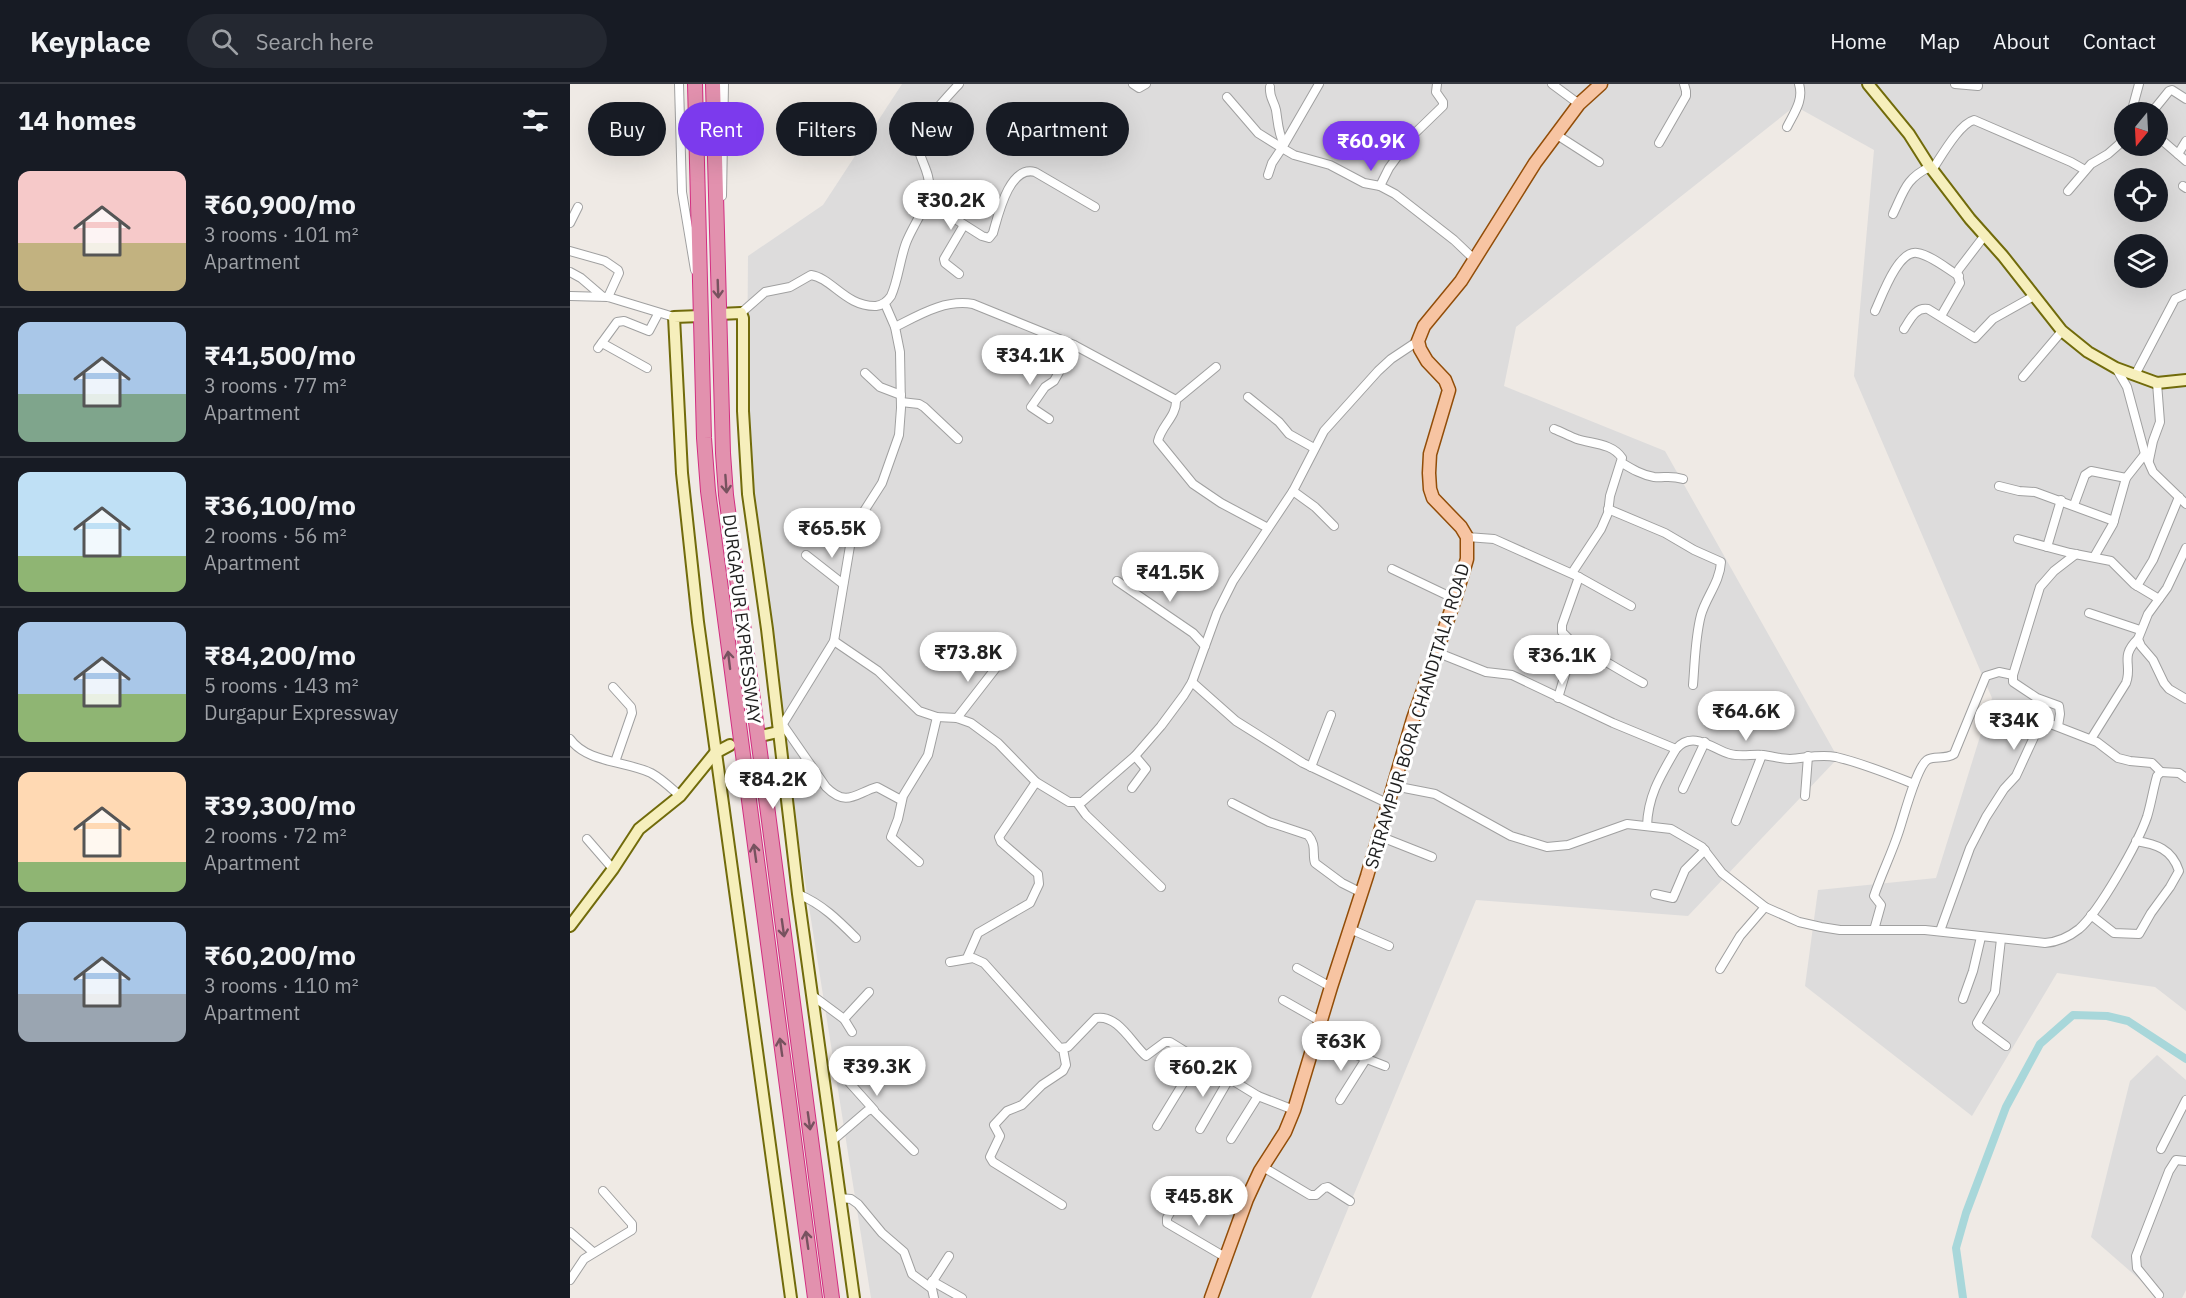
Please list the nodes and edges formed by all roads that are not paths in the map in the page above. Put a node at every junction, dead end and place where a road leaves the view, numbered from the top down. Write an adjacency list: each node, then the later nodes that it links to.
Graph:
1 (679, 84): 55 (street)
2 (695, 84): 55 (highway, DURGAPUR EXPRESSWAY)
3 (713, 84): 47 (highway, DURGAPUR EXPRESSWAY)
4 (724, 84): 47 (street)
5 (959, 84): 39 (street)
6 (1133, 84): 7 (street)
7 (1146, 84)
8 (1319, 84): 29 (street)
9 (1437, 84): 37 (street)
10 (1552, 84): 23 (street)
11 (1601, 84): 23 (main road)
12 (1684, 84): 27 (street)
13 (1799, 84): 24 (street)
14 (1868, 84): 34 (street)
15 (1955, 84): 17 (street)
16 (2139, 84): 21 (street)
17 (1978, 86)
18 (1270, 87): 29 (street)
19 (1227, 97): 29 (street)
20 (2186, 99): 22 (street)
21 (2134, 102)
22 (2160, 102)
23 (1579, 104): 25 (main road)
24 (1787, 127)
25 (1557, 135): 33 (street); 48 (main road)
26 (2186, 141): 31 (street)
27 (1659, 143)
28 (2168, 145): 31 (street)
29 (1283, 146): 36 (street); 37 (street)
30 (2114, 148): 35 (street)
31 (2178, 154): 32 (street)
32 (2186, 161)
33 (1599, 162)
34 (1931, 168): 35 (street); 42 (street); 45 (street)
35 (2085, 170): 38 (street)
36 (1268, 175)
37 (1380, 186): 48 (street)
38 (2068, 191)
39 (926, 202): 44 (street); 57 (street)
40 (579, 207): 43 (street)
41 (1095, 207): 44 (street)
42 (1893, 214)
43 (570, 223)
44 (964, 225): 50 (street)
45 (1985, 235): 51 (street); 56 (street)
46 (570, 251): 54 (street)
47 (717, 259): 61 (highway, DURGAPUR EXPRESSWAY, one-way to 61)
48 (1475, 260): 68 (main road)
49 (570, 272): 54 (street)
50 (959, 274)
51 (1959, 276): 58 (street); 63 (street)
52 (2186, 294): 74 (street)
53 (570, 296): 54 (street)
54 (605, 296): 60 (street)
55 (700, 296): 62 (highway, DURGAPUR EXPRESSWAY)
56 (2034, 296): 63 (street); 67 (street)
57 (885, 304): 59 (street); 65 (street)
58 (1875, 311)
59 (741, 313): 61 (street); 132 (street)
60 (658, 314): 64 (street); 71 (street)
61 (719, 314): 228 (highway, DURGAPUR EXPRESSWAY, one-way to 228)
62 (700, 316): 64 (street); 227 (highway, DURGAPUR EXPRESSWAY, one-way to 62)
63 (1941, 316): 66 (street)
64 (674, 317): 139 (street)
65 (895, 327): 69 (street); 79 (street)
66 (1904, 329)
67 (2062, 331): 72 (street); 75 (street)
68 (1418, 341): 84 (street); 99 (main road, SRIRAMPUR BORA CHANDITALA ROAD)
69 (1074, 345): 80 (street); 81 (street)
70 (1216, 367): 80 (street)
71 (647, 368)
72 (2116, 368): 74 (street); 85 (street)
73 (865, 374): 79 (street)
74 (2135, 375): 77 (street)
75 (2024, 377)
76 (2186, 380): 77 (street)
77 (2157, 383): 85 (street)
78 (1248, 397): 84 (street)
79 (901, 398): 83 (street); 109 (street)
80 (1176, 400): 98 (street)
81 (1049, 419)
82 (1554, 429): 86 (street)
83 (958, 439)
84 (1314, 448): 90 (street)
85 (2147, 458): 87 (street); 91 (street)
86 (1622, 463): 88 (street); 95 (street)
87 (2126, 478): 94 (street); 96 (street)
88 (1683, 479)
89 (1999, 486): 92 (street)
90 (1293, 491): 97 (street); 98 (street)
91 (2179, 497): 93 (street); 110 (street)
92 (2061, 500): 94 (street); 101 (street)
93 (2186, 504)
94 (2074, 505): 96 (street)
95 (1608, 509): 107 (street); 124 (street)
96 (2114, 521): 105 (street)
97 (1334, 526)
98 (1268, 528): 118 (street)
99 (1467, 537): 107 (street); 111 (main road, SRIRAMPUR BORA CHANDITALA ROAD)
100 (2018, 538): 101 (street)
101 (2047, 547): 103 (street)
102 (2186, 548): 112 (street)
103 (2076, 554): 105 (street); 121 (street)
104 (806, 555): 109 (street)
105 (2094, 557): 110 (street)
106 (1392, 569): 111 (street)
107 (1576, 575): 113 (street); 117 (street)
108 (1117, 581): 118 (street)
109 (843, 584): 116 (street)
110 (2138, 586): 112 (street)
111 (1455, 599): 119 (main road, SRIRAMPUR BORA CHANDITALA ROAD)
112 (2159, 599): 115 (street)
113 (1631, 606)
114 (2090, 613): 115 (street)
115 (2139, 634): 127 (street); 135 (street)
116 (834, 641): 129 (street); 132 (street)
117 (1574, 644): 123 (street); 126 (street)
118 (1204, 646): 122 (street)
119 (1436, 652): 126 (street); 149 (main road, SRIRAMPUR BORA CHANDITALA ROAD)
120 (999, 663): 130 (street)
121 (2013, 675): 131 (street); 148 (street)
122 (1192, 682): 141 (street); 144 (street)
123 (1643, 683)
124 (1693, 685)
125 (613, 687): 143 (street)
126 (1558, 698): 138 (street)
127 (2186, 699)
128 (1331, 715): 144 (street)
129 (937, 717): 130 (street); 154 (street)
130 (957, 718): 147 (street)
131 (2058, 726): 135 (street); 176 (street)
132 (781, 729): 133 (street); 154 (street); 169 (street)
133 (765, 735)
134 (570, 739): 143 (street)
135 (2091, 739): 145 (street)
136 (1705, 742): 138 (street); 140 (street); 151 (street)
137 (730, 745): 139 (street)
138 (1676, 749): 159 (street)
139 (715, 753): 152 (street); 226 (street)
140 (1762, 755): 142 (street); 158 (street)
141 (1135, 756): 150 (street); 156 (street)
142 (1808, 756): 148 (street); 153 (street)
143 (615, 762): 152 (street)
144 (1311, 767): 157 (street)
145 (2161, 772): 146 (street); 162 (street)
146 (2186, 778)
147 (1036, 782): 156 (street); 181 (street)
148 (1914, 784): 175 (street)
149 (1394, 786): 157 (main road, SRIRAMPUR BORA CHANDITALA ROAD); 159 (street)
150 (1132, 788)
151 (1683, 789)
152 (680, 796): 166 (street)
153 (1805, 796)
154 (901, 800): 165 (street)
155 (1232, 803): 168 (street)
156 (1078, 804): 167 (street)
157 (1389, 804): 160 (main road, SRIRAMPUR BORA CHANDITALA ROAD)
158 (1736, 820)
159 (1647, 826): 163 (street)
160 (1379, 836): 164 (street); 168 (main road, SRIRAMPUR BORA CHANDITALA ROAD)
161 (587, 839): 166 (street)
162 (2136, 841): 172 (street); 172 (street)
163 (1705, 850): 170 (street); 171 (street)
164 (1432, 857)
165 (919, 862)
166 (613, 870): 173 (street)
167 (1161, 887)
168 (1362, 893): 174 (main road, SRIRAMPUR BORA CHANDITALA ROAD)
169 (798, 894): 178 (street); 187 (street)
170 (1656, 894)
171 (1765, 907): 175 (street); 184 (street)
172 (2091, 915): 179 (street)
173 (570, 926)
174 (1350, 929): 180 (street); 185 (main road, SRIRAMPUR BORA CHANDITALA ROAD)
175 (1874, 930): 176 (street)
176 (1940, 931): 177 (street)
177 (1981, 937): 179 (street); 188 (street)
178 (856, 938)
179 (2001, 939): 194 (street)
180 (1389, 946)
181 (967, 958): 182 (street); 195 (street)
182 (950, 962)
183 (1298, 968): 185 (street)
184 (1720, 969)
185 (1331, 987): 191 (main road, SRIRAMPUR BORA CHANDITALA ROAD)
186 (869, 992): 190 (street)
187 (813, 996): 190 (street); 209 (street)
188 (1963, 999)
189 (1283, 1000): 191 (street)
190 (844, 1019): 192 (street)
191 (1320, 1021): 193 (main road, SRIRAMPUR BORA CHANDITALA ROAD)
192 (852, 1032)
193 (1314, 1041): 197 (street); 205 (main road, SRIRAMPUR BORA CHANDITALA ROAD)
194 (2006, 1046)
195 (1063, 1049): 196 (street); 218 (street)
196 (1198, 1059): 200 (street); 206 (street)
197 (1366, 1059): 198 (street); 202 (street)
198 (1384, 1066)
199 (839, 1071): 204 (street)
200 (1229, 1079): 201 (street); 207 (street)
201 (1258, 1096): 205 (street); 208 (street)
202 (1340, 1100)
203 (2186, 1100): 210 (street)
204 (874, 1110): 209 (street); 211 (street)
205 (1294, 1110): 213 (main road, SRIRAMPUR BORA CHANDITALA ROAD)
206 (1157, 1126)
207 (1200, 1129)
208 (1231, 1139)
209 (832, 1141): 216 (street)
210 (2161, 1149)
211 (914, 1151)
212 (2186, 1161): 225 (street)
213 (1263, 1167): 217 (street); 222 (main road, SRIRAMPUR BORA CHANDITALA ROAD)
214 (603, 1191): 220 (street)
215 (1179, 1196): 222 (street)
216 (840, 1198): 224 (street); 229 (street)
217 (1350, 1200)
218 (1062, 1205)
219 (570, 1232): 220 (street)
220 (593, 1252): 223 (street)
221 (949, 1256): 224 (street)
222 (1225, 1257): 232 (main road, SRIRAMPUR BORA CHANDITALA ROAD)
223 (570, 1280)
224 (932, 1285): 230 (street); 231 (street)
225 (2159, 1295)
226 (791, 1298)
227 (815, 1298)
228 (832, 1298)
229 (854, 1298)
230 (934, 1298)
231 (962, 1298)
232 (1211, 1298)

